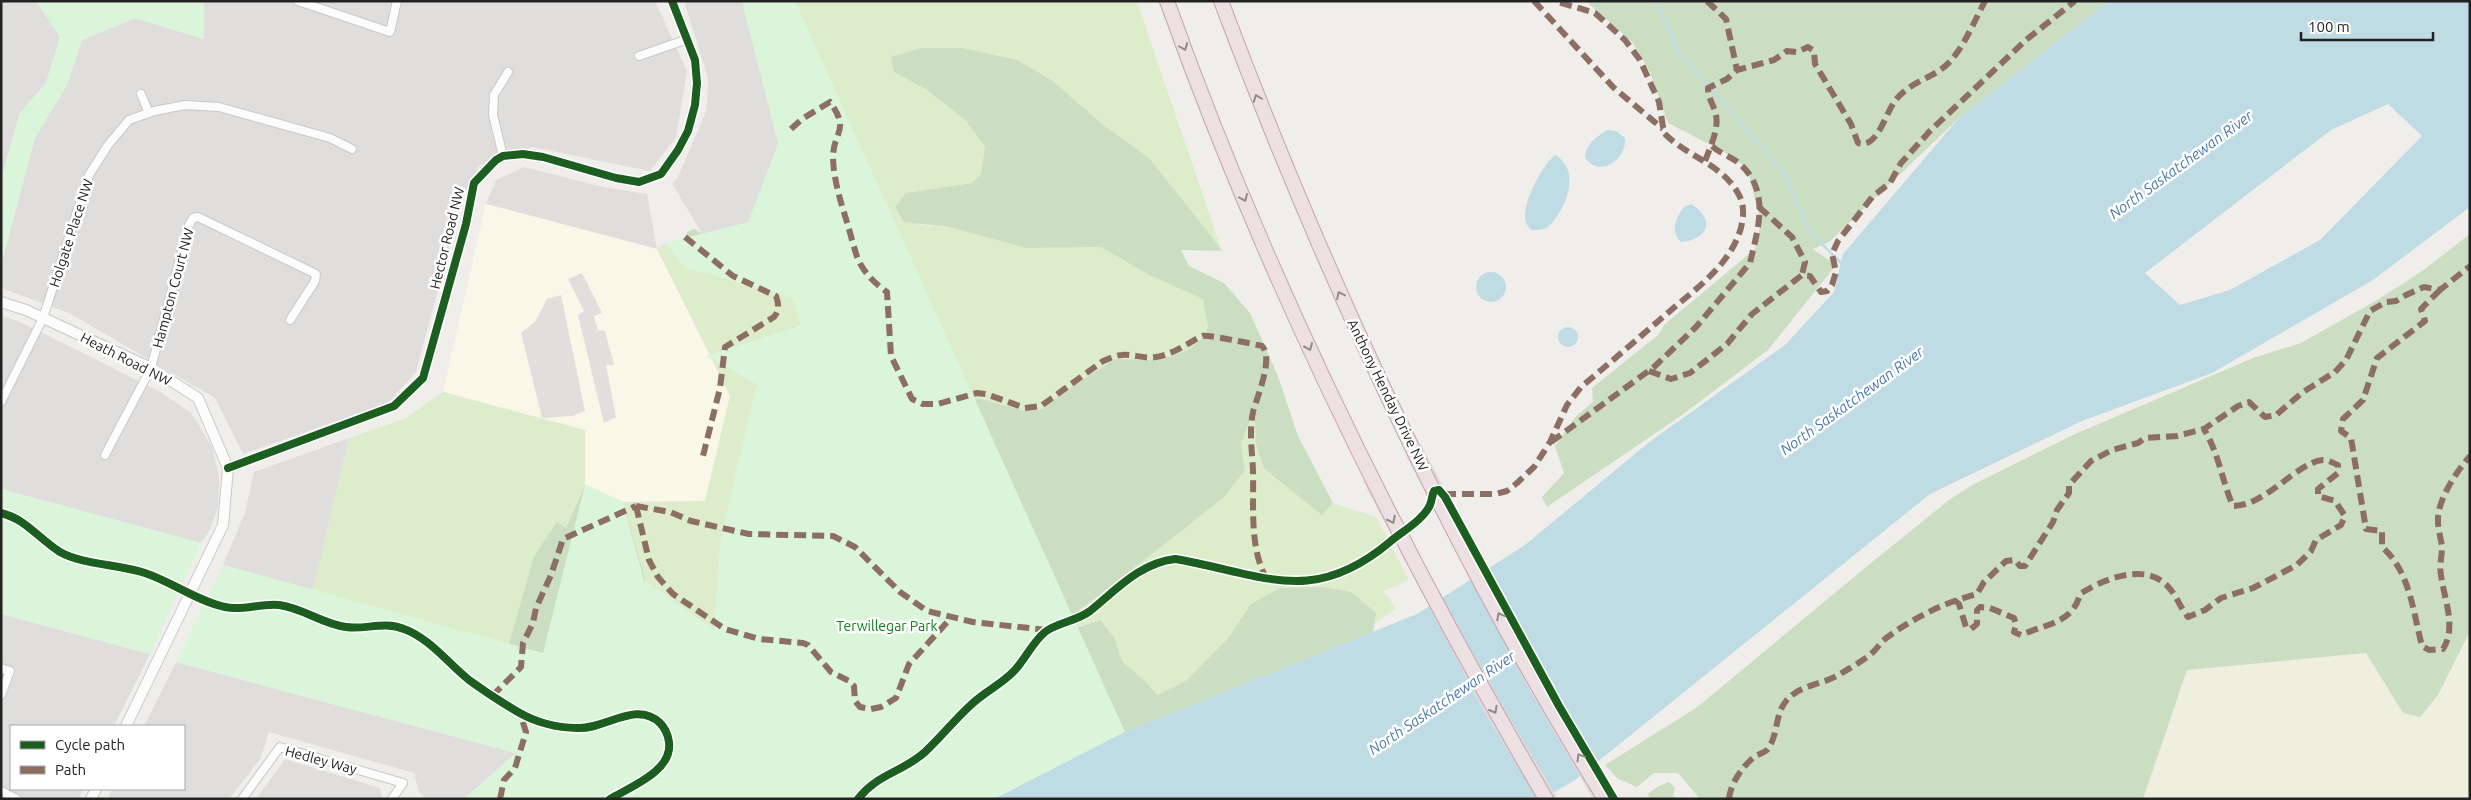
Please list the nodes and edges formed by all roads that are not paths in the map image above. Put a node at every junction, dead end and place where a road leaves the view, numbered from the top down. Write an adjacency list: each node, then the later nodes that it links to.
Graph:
1 (298, 1): 2 (street)
2 (397, 1)
3 (672, 1): 6 (street)
4 (1167, 1): 27 (highway, one-way to 27)
5 (1221, 1): 28 (highway, Anthony Henday Drive NW, one-way to 5)
6 (685, 40): 7 (street); 12 (street)
7 (639, 56)
8 (508, 72): 12 (street)
9 (141, 94): 10 (street)
10 (148, 113): 11 (street, Holgate Place NW); 14 (street, Holgate Place NW)
11 (352, 149)
12 (503, 156): 19 (street, Hector Road NW)
13 (1, 302): 14 (street, Heath Road NW)
14 (43, 318): 16 (street, Heath Road NW); 17 (street, Holgate Place NW)
15 (290, 320): 16 (street, Hampton Court NW)
16 (151, 368): 18 (street); 19 (street, Heath Road NW)
17 (1, 402)
18 (105, 454)
19 (228, 468): 22 (street, Heath Road NW)
20 (1, 668): 21 (street)
21 (1, 695)
22 (126, 725)
23 (1, 791): 24 (street)
24 (17, 799)
25 (242, 799): 26 (street, Hedley Way)
26 (392, 799)
27 (1546, 799)
28 (1605, 799)

